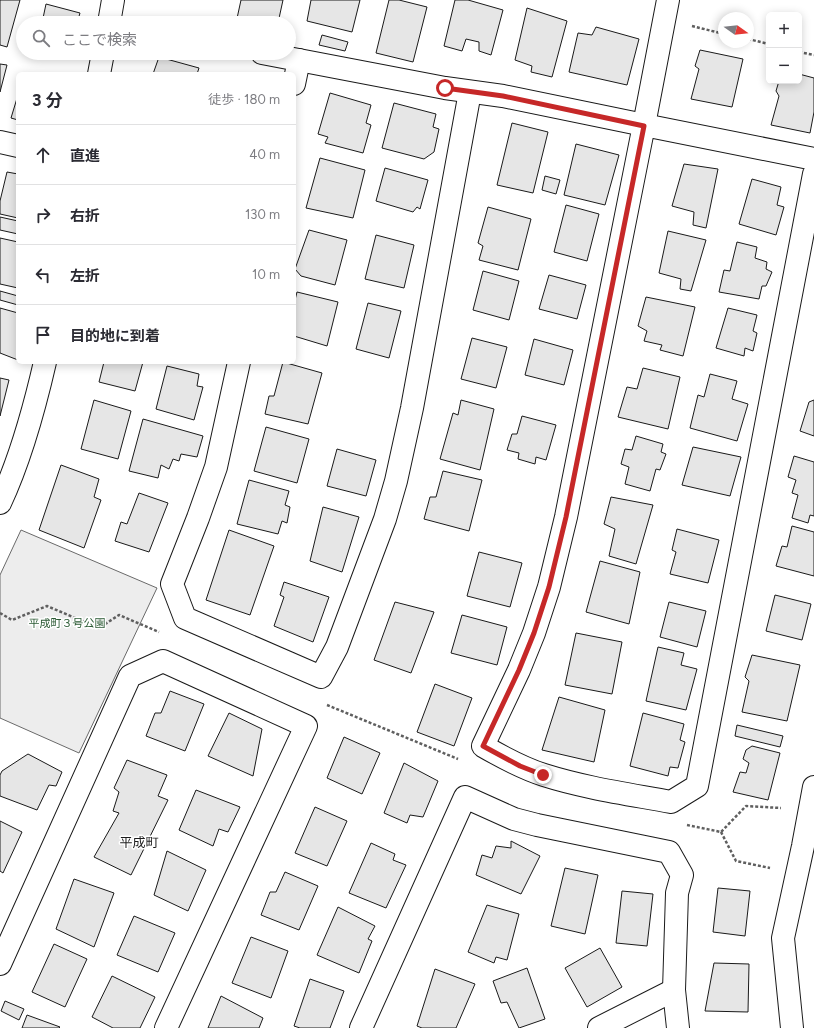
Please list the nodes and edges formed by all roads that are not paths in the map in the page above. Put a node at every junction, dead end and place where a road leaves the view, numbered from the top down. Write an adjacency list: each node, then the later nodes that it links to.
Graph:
1 (113, 0): 3 (street)
2 (668, 0): 10 (street)
3 (110, 16)
4 (296, 59): 6 (street)
5 (102, 60): 7 (street)
6 (299, 60): 8 (street); 9 (street)
7 (99, 72)
8 (296, 74)
9 (470, 92): 10 (street); 16 (street)
10 (644, 126): 13 (street); 14 (street)
11 (0, 142): 12 (street)
12 (16, 146)
13 (814, 159)
14 (814, 174)
15 (45, 364): 17 (street)
16 (239, 364)
17 (0, 503)
18 (814, 787): 25 (street)
19 (0, 964): 22 (street)
20 (674, 990): 21 (street); 23 (street); 24 (street)
21 (364, 1027)
22 (166, 1028)
23 (599, 1028)
24 (678, 1028)
25 (792, 1028)

